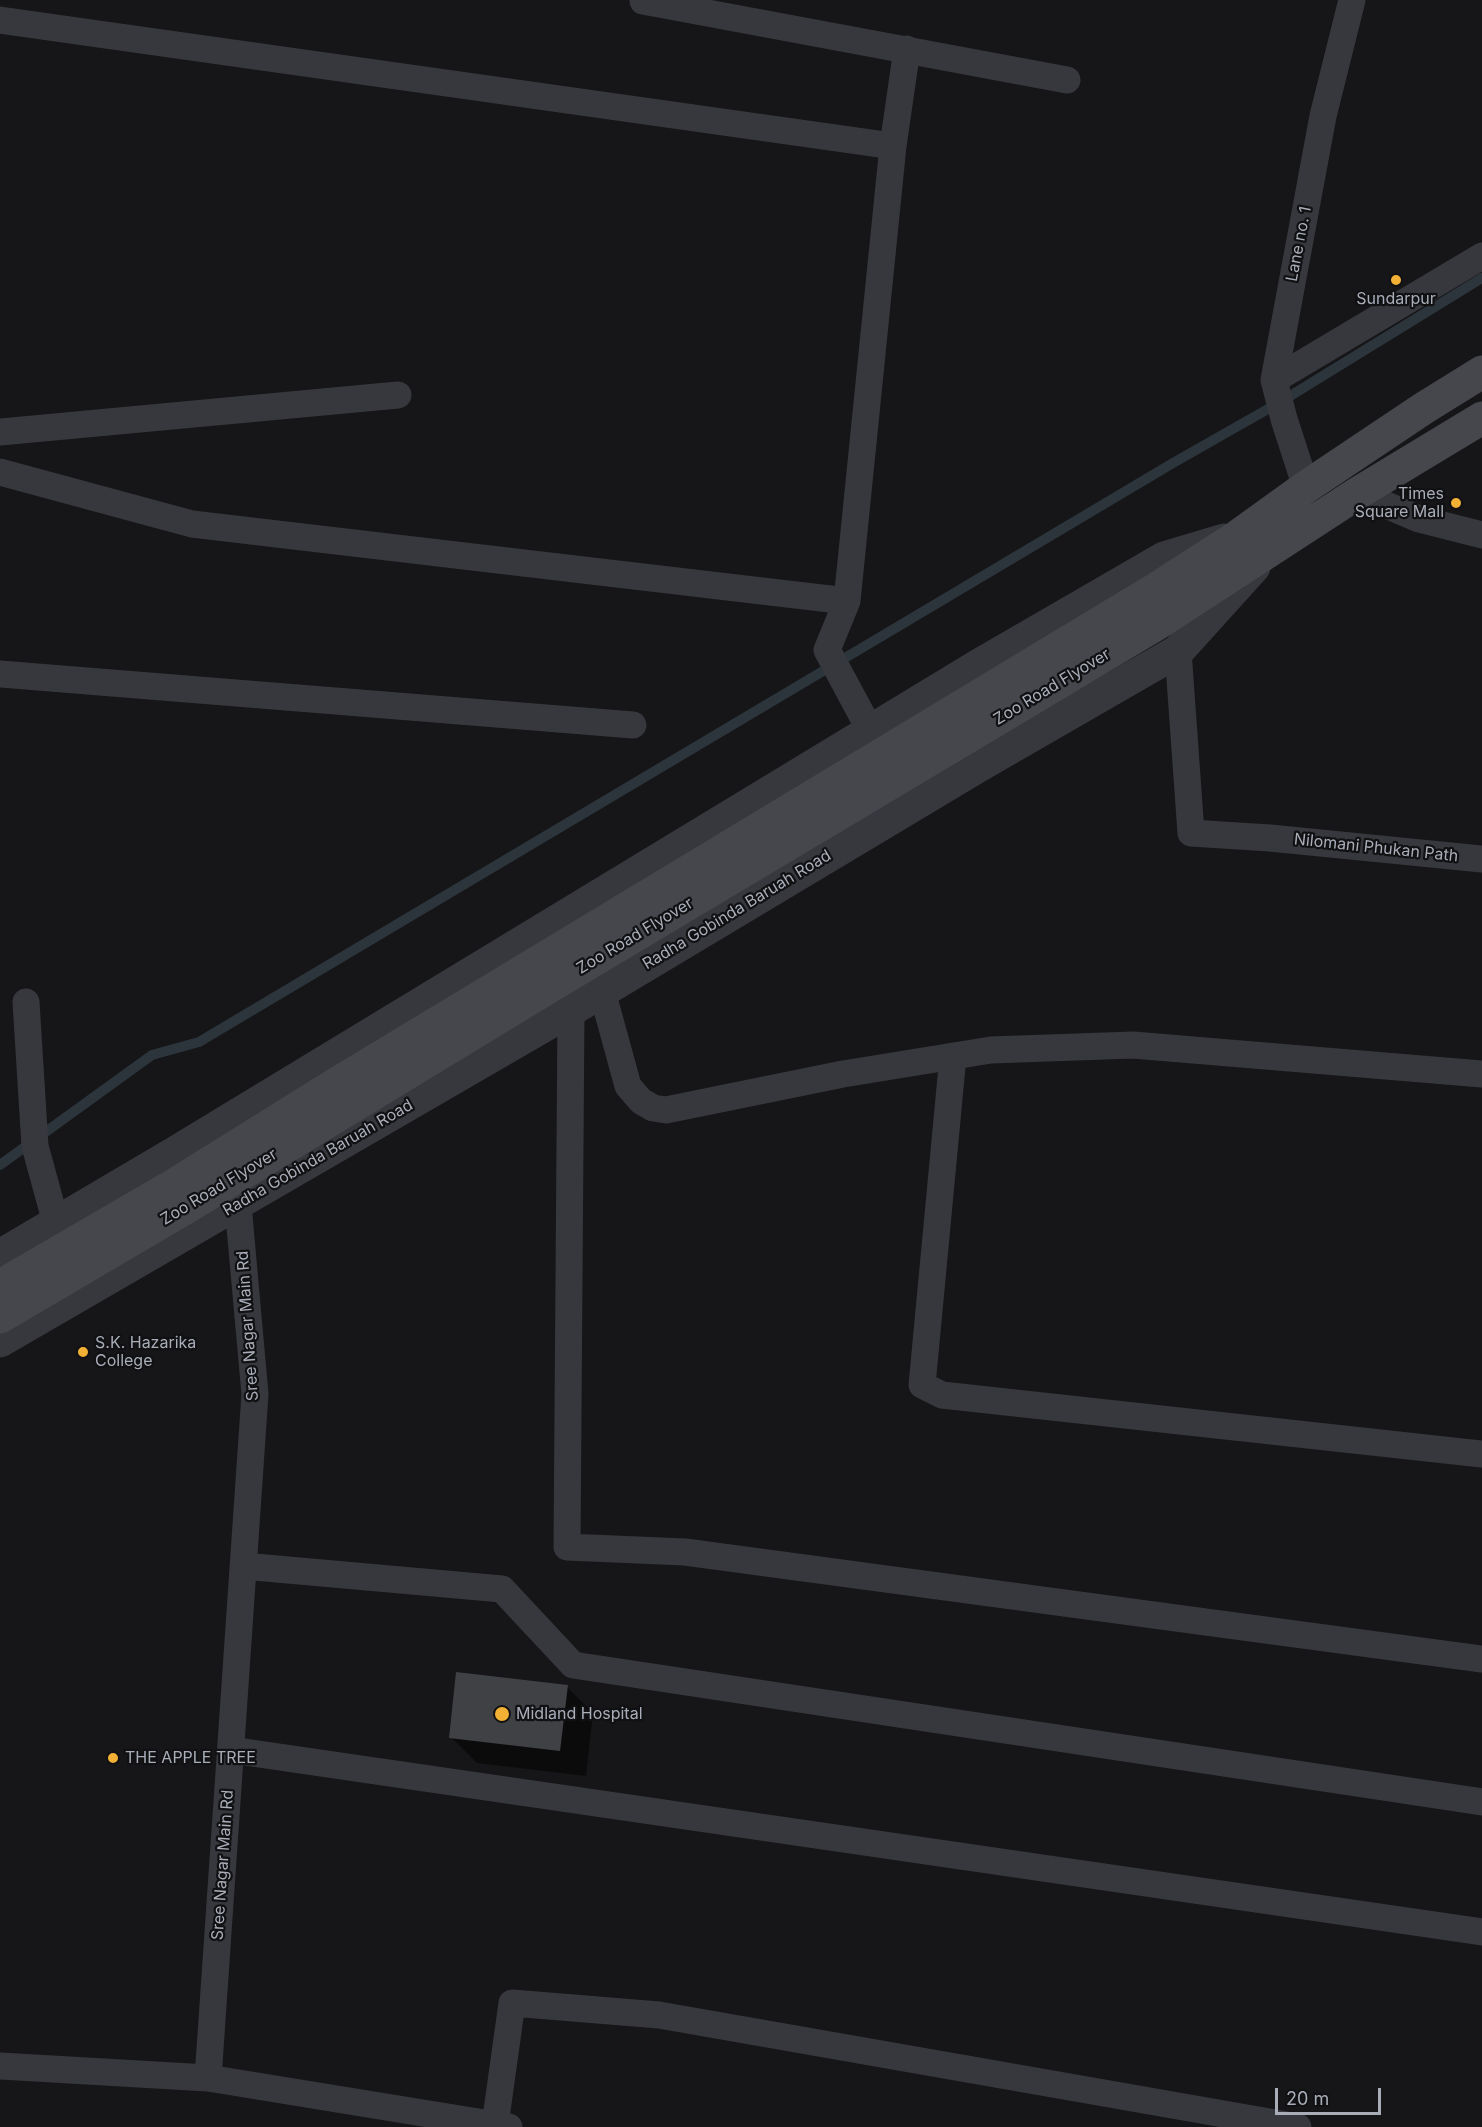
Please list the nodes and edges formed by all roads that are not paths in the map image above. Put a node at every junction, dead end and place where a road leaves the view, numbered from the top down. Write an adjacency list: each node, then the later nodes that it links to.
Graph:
1 (1352, 0): 9 (street, Lane no. 1)
2 (643, 1): 4 (street)
3 (0, 20): 6 (street)
4 (907, 49): 5 (street); 6 (street)
5 (1067, 80)
6 (893, 146): 21 (street)
7 (1482, 256): 9 (street)
8 (1482, 372): 11 (main road)
9 (1275, 386): 16 (street, Lane no. 1)
10 (398, 395): 13 (street)
11 (1424, 408): 14 (main road); 16 (main road)
12 (1482, 418): 14 (main road, Radha Gobinda Baruah Road)
13 (0, 432)
14 (1444, 441): 17 (main road, Radha Gobinda Baruah Road)
15 (0, 472): 21 (street)
16 (1306, 487): 19 (main road)
17 (1358, 493): 18 (street); 20 (main road, Radha Gobinda Baruah Road)
18 (1482, 535)
19 (1238, 536): 22 (main road, Zoo Road Flyover); 26 (street)
20 (1268, 553): 22 (main road, Zoo Road Flyover); 23 (street, Radha Gobinda Baruah Road)
21 (847, 601): 26 (street)
22 (1156, 607): 36 (main road, Zoo Road Flyover); 37 (main road, Zoo Road Flyover)
23 (1178, 651): 27 (street, Nilomani Phukan Path); 28 (street, Radha Gobinda Baruah Road)
24 (0, 674): 25 (street)
25 (633, 725)
26 (870, 730): 34 (street)
27 (1482, 859)
28 (602, 992): 30 (street, Radha Gobinda Baruah Road); 31 (street)
29 (26, 1002): 34 (street)
30 (572, 1010): 33 (street, Radha Gobinda Baruah Road); 41 (street)
31 (953, 1056): 32 (street); 39 (street)
32 (1482, 1074)
33 (238, 1205): 38 (street, Radha Gobinda Baruah Road); 40 (street, Sree Nagar Main Rd)
34 (56, 1223): 35 (street)
35 (0, 1256)
36 (0, 1286)
37 (0, 1317)
38 (0, 1341)
39 (1482, 1454)
40 (243, 1566): 42 (street, Sree Nagar Main Rd); 43 (street)
41 (1482, 1659)
42 (231, 1750): 44 (street); 46 (street, Sree Nagar Main Rd)
43 (1482, 1802)
44 (1482, 1932)
45 (0, 2066): 46 (street)
46 (208, 2078): 47 (street)
47 (502, 2126): 48 (street)
48 (1298, 2127)

